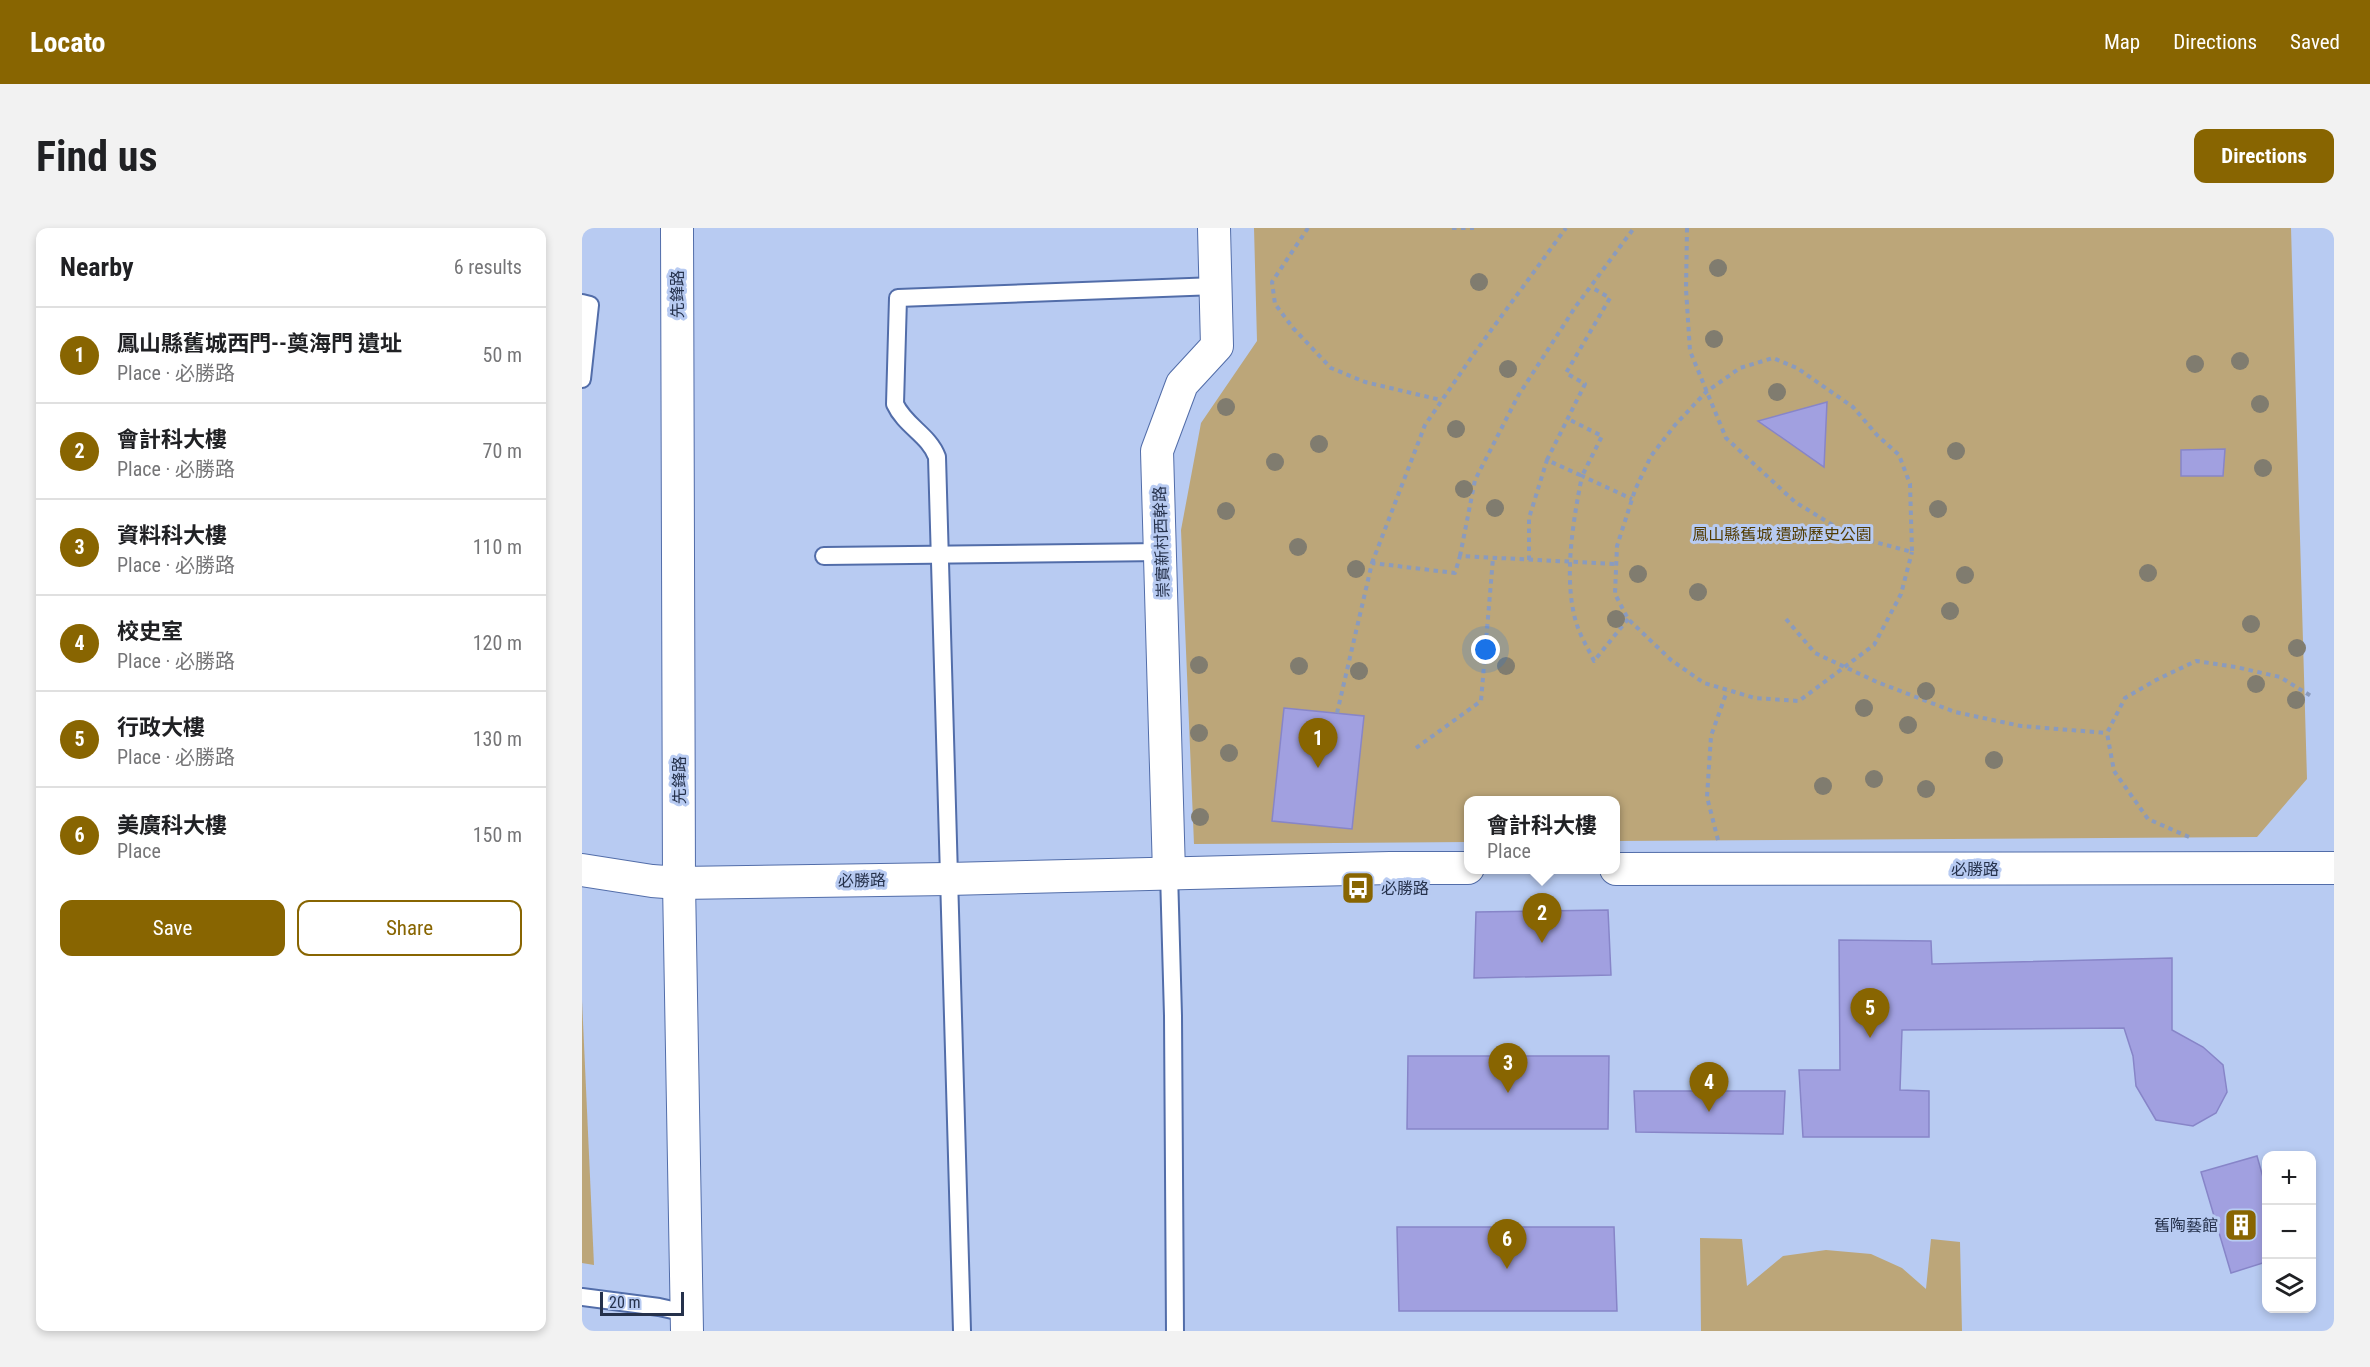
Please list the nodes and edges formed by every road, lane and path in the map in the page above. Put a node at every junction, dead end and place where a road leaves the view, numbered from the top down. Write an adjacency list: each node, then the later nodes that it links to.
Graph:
1 (677, 228): 45 (street, 先鋒路)
2 (1214, 228): 9 (street, 崇實新村西幹路)
3 (1308, 228): 14 (path)
4 (1452, 228): 5 (path)
5 (1474, 228)
6 (1566, 228): 14 (path)
7 (1634, 228): 10 (path)
8 (1687, 228): 13 (path)
9 (1216, 286): 19 (street, 崇實新村西幹路); 22 (lane)
10 (1591, 287): 15 (path); 23 (path)
11 (582, 303): 12 (lane)
12 (582, 379)
13 (1706, 392): 18 (path); 20 (path); 20 (path)
14 (1441, 400): 27 (path)
15 (1568, 419): 16 (path); 17 (path)
16 (1547, 460): 17 (path); 25 (path)
17 (1582, 476): 18 (path); 26 (path)
18 (1632, 499): 28 (path)
19 (1162, 552): 22 (lane); 43 (street, 崇實新村西幹路)
20 (1912, 552): 31 (path)
21 (824, 556): 22 (lane)
22 (939, 556): 44 (lane)
23 (1460, 556): 24 (path); 27 (path)
24 (1493, 558): 25 (path); 36 (path)
25 (1529, 560): 26 (path)
26 (1572, 562): 28 (path); 29 (path)
27 (1372, 563): 34 (path)
28 (1616, 564): 29 (path)
29 (1628, 619): 32 (path)
30 (1786, 619): 31 (path)
31 (1846, 668): 32 (path); 35 (path)
32 (1727, 692): 42 (path)
33 (2311, 696): 35 (path)
34 (1337, 713)
35 (2107, 733): 37 (path)
36 (1416, 748)
37 (2198, 841)
38 (1464, 868): 43 (street, 必勝路)
39 (2334, 868): 42 (street, 必勝路)
40 (1620, 869): 42 (street, 必勝路)
41 (582, 870): 45 (street, 必勝路)
42 (1723, 870)
43 (1169, 873): 44 (street, 必勝路); 49 (lane)
44 (948, 879): 45 (street, 必勝路); 48 (lane)
45 (665, 882): 47 (street, 先鋒路)
46 (582, 1297): 47 (lane)
47 (686, 1322)
48 (962, 1331)
49 (1175, 1331)

